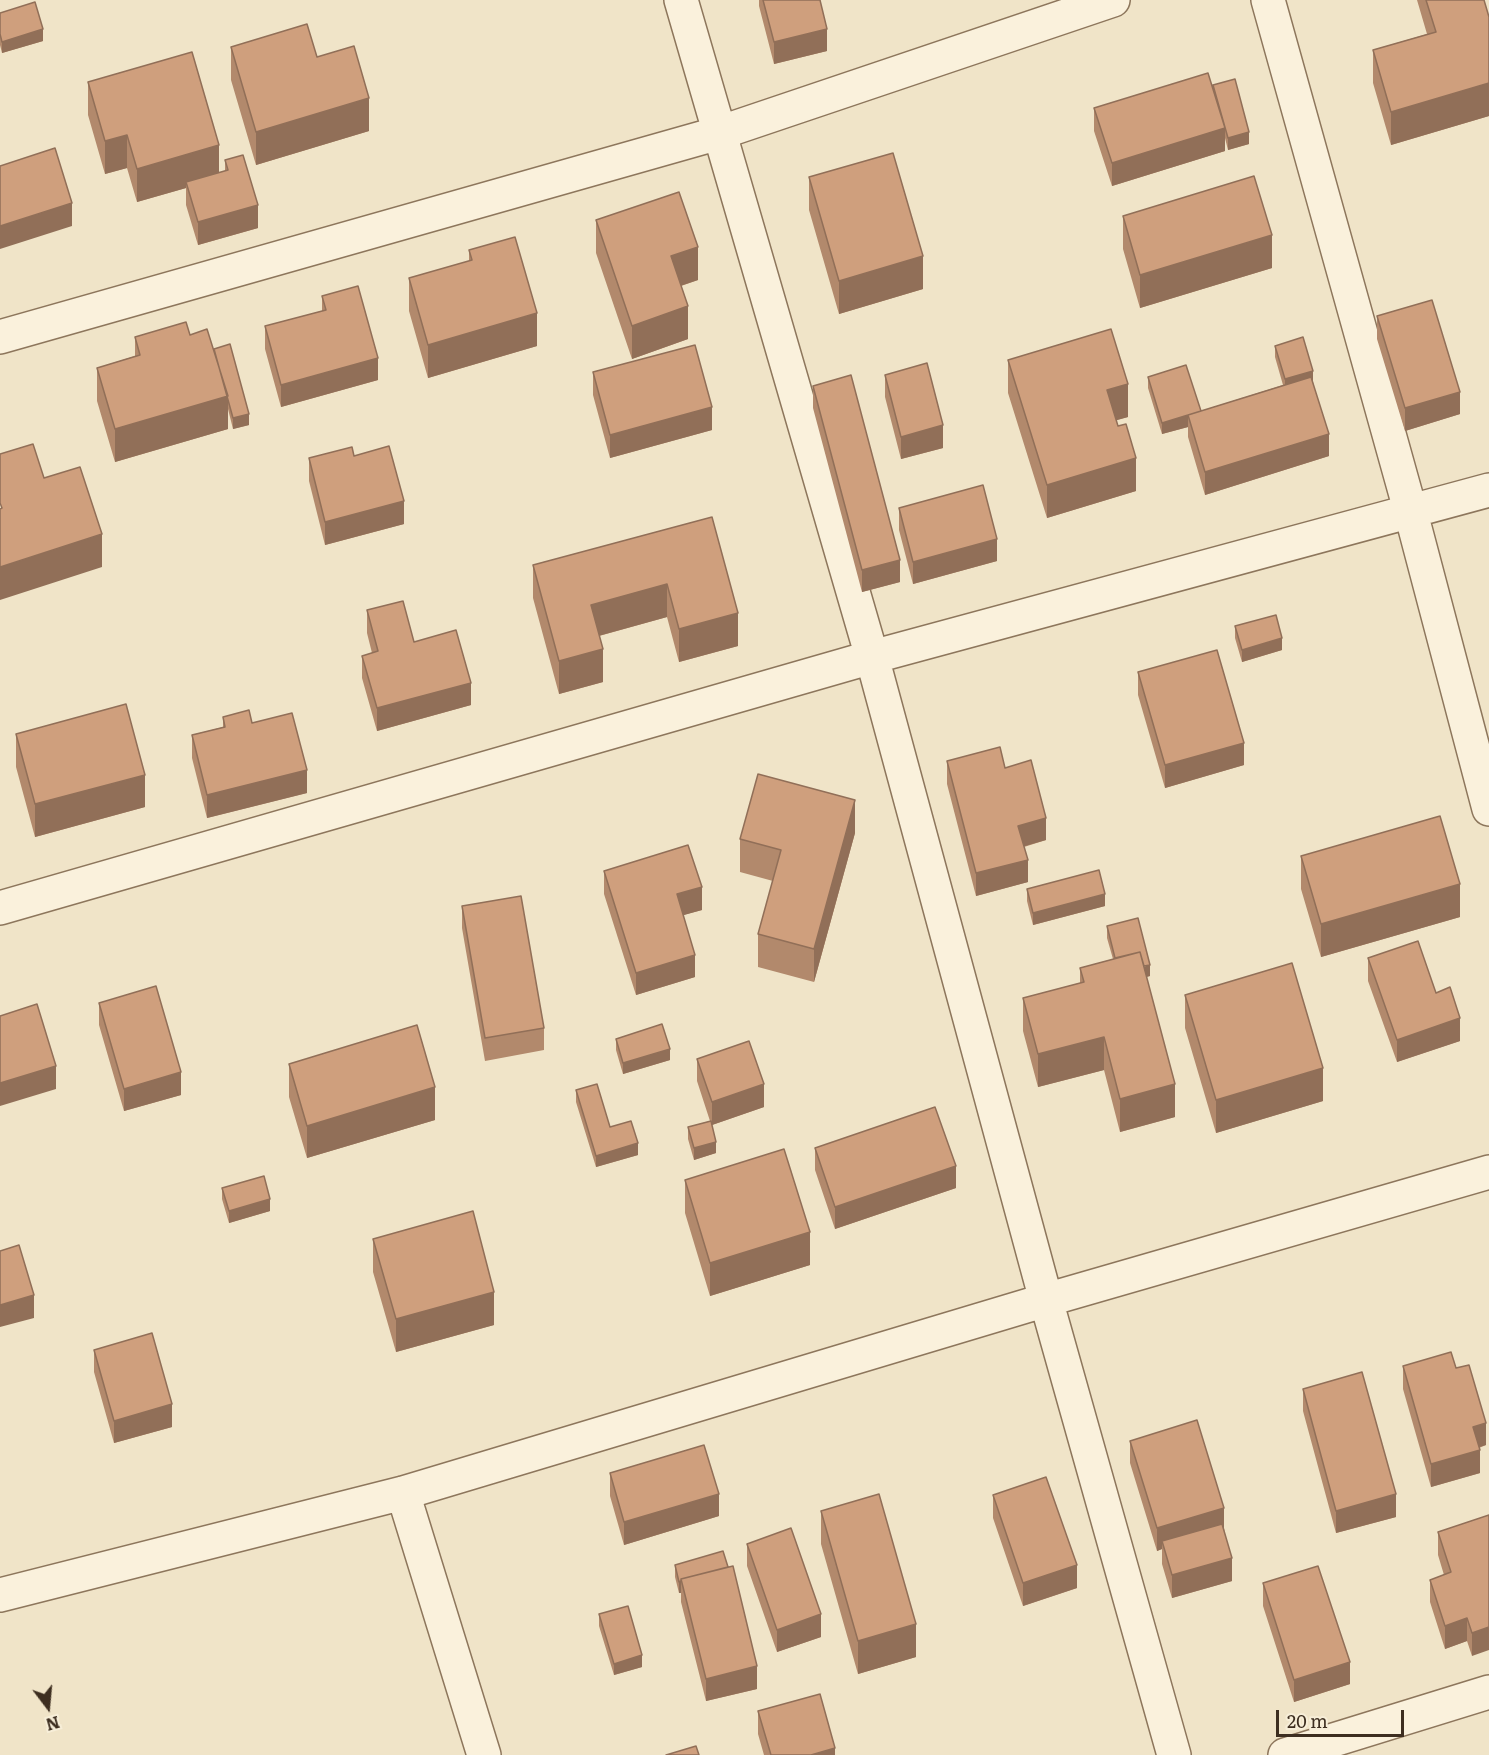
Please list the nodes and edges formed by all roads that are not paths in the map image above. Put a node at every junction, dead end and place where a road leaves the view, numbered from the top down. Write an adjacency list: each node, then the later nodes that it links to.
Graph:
1 (681, 0): 4 (street)
2 (1113, 0): 4 (street)
3 (1268, 0): 7 (street)
4 (719, 133): 5 (street); 8 (street)
5 (0, 337)
6 (1489, 490): 7 (street)
7 (1411, 513): 8 (street); 9 (street)
8 (872, 657): 10 (street); 12 (street)
9 (1489, 809)
10 (0, 908)
11 (1489, 1172): 12 (street)
12 (1046, 1300): 13 (street); 17 (street)
13 (403, 1493): 14 (street); 16 (street)
14 (0, 1595)
15 (1489, 1692): 18 (street)
16 (484, 1755)
17 (1174, 1755)
18 (1284, 1755)

